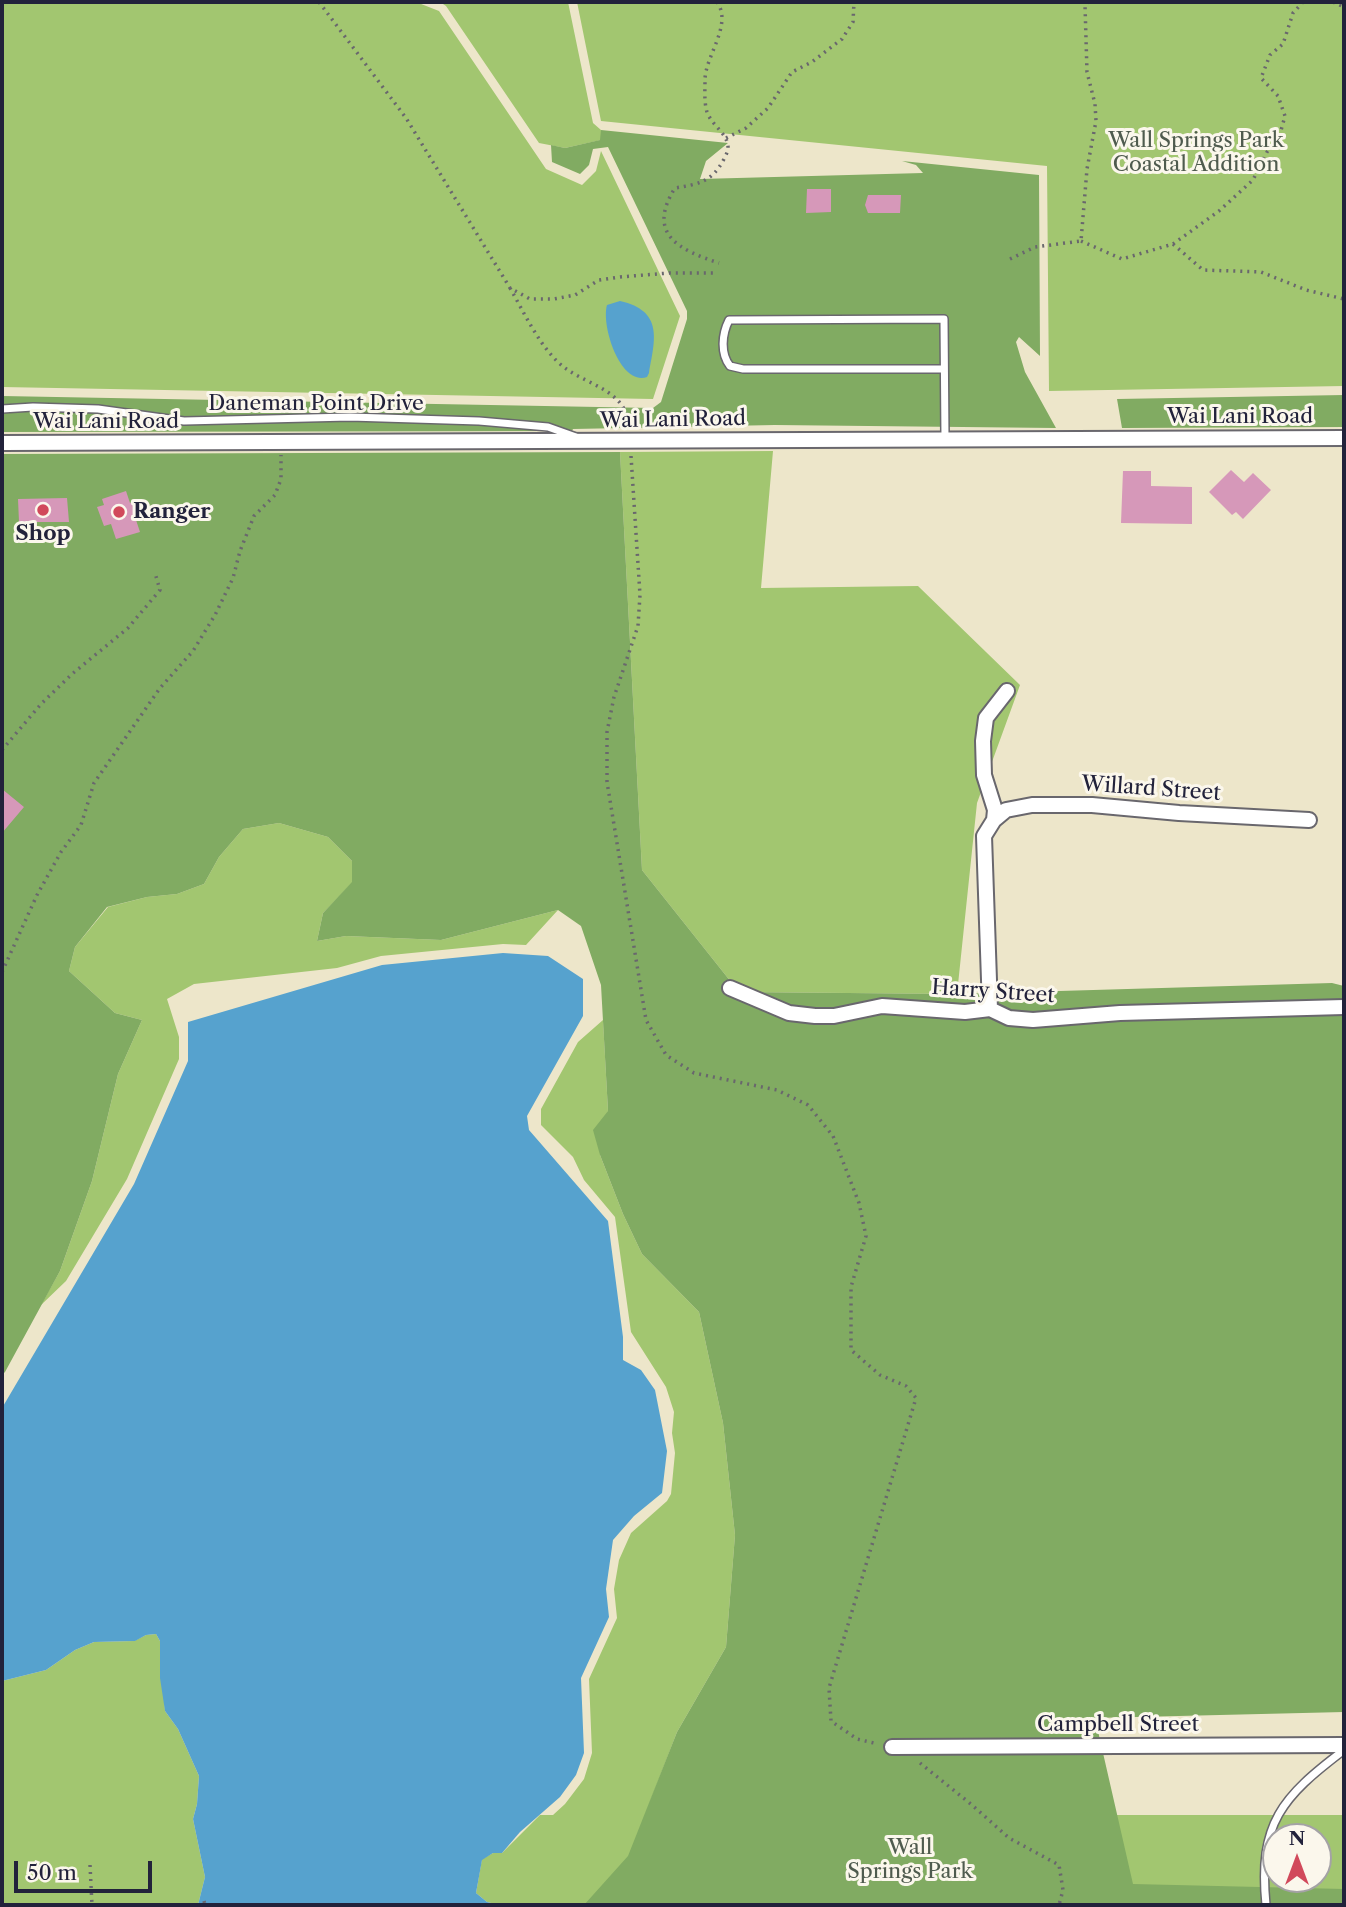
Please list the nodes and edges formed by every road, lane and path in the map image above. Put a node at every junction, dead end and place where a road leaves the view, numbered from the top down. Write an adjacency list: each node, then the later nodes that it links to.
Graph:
1 (319, 2): 14 (path)
2 (717, 2): 8 (path)
3 (855, 2): 8 (path)
4 (1088, 2): 9 (path)
5 (1303, 2): 10 (path)
6 (1333, 2): 7 (path)
7 (1344, 7)
8 (726, 138): 12 (path)
9 (1081, 241): 10 (path); 11 (path)
10 (1173, 244): 15 (path)
11 (1010, 259)
12 (719, 262)
13 (717, 273): 14 (path)
14 (510, 288): 21 (path)
15 (1344, 299)
16 (944, 369): 16 (lane); 18 (lane)
17 (2, 409): 20 (lane, Daneman Point Drive)
18 (945, 438): 19 (street, Wai Lani Road); 21 (street, Wai Lani Road)
19 (1344, 438)
20 (586, 442): 21 (street, Wai Lani Road); 23 (street, Wai Lani Road)
21 (630, 442): 33 (path)
22 (2, 443): 23 (street, Wai Lani Road)
23 (281, 443): 29 (path)
24 (155, 573): 26 (path)
25 (1007, 691): 27 (street)
26 (2, 750)
27 (994, 820): 28 (street, Willard Street); 32 (street)
28 (1309, 820)
29 (2, 972)
30 (730, 988): 32 (street, Harry Street)
31 (1344, 1007): 32 (street, Harry Street)
32 (990, 1009)
33 (892, 1747): 34 (street, Campbell Street)
34 (1344, 1748): 39 (lane)
35 (917, 1761): 38 (path)
36 (90, 1865): 37 (path)
37 (92, 1905)
38 (1059, 1905)
39 (1266, 1905)

